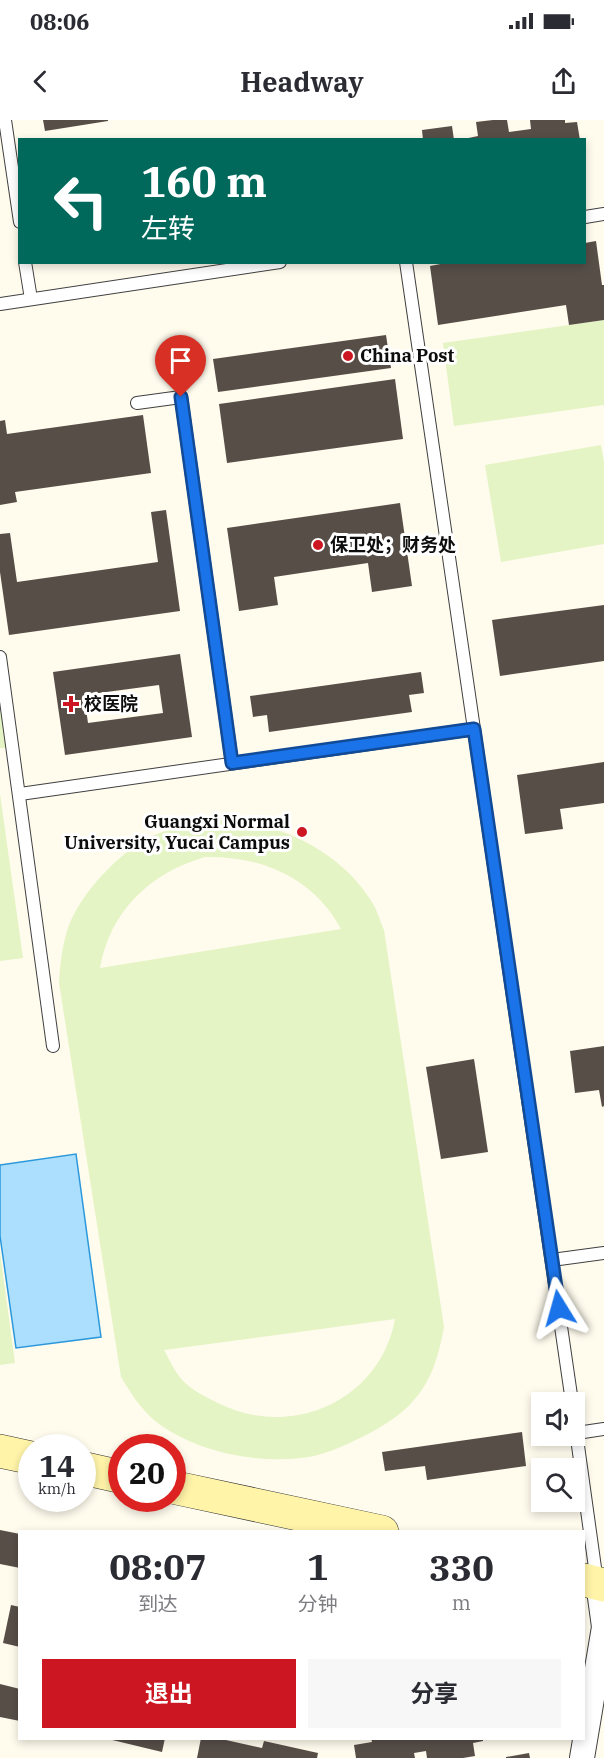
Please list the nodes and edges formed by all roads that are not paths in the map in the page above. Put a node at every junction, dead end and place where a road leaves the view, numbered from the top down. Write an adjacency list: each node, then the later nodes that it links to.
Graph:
1 (4, 120): 2 (lane)
2 (18, 209)
3 (604, 214): 4 (lane)
4 (586, 217)
5 (26, 264): 8 (lane)
6 (267, 264): 8 (lane)
7 (406, 264): 12 (lane)
8 (31, 299): 9 (lane)
9 (0, 304)
10 (137, 403): 13 (lane)
11 (0, 657): 14 (lane)
12 (474, 729): 13 (lane); 17 (lane)
13 (232, 763): 14 (lane)
14 (20, 794): 15 (lane)
15 (53, 1046)
16 (604, 1253): 17 (lane)
17 (552, 1260): 18 (lane)
18 (571, 1392)
19 (604, 1430): 20 (lane)
20 (585, 1432)
21 (579, 1446): 26 (lane)
22 (0, 1451): 23 (main road)
23 (18, 1455)
24 (186, 1490): 25 (main road)
25 (373, 1530)
26 (595, 1583): 27 (street)
27 (582, 1758)

